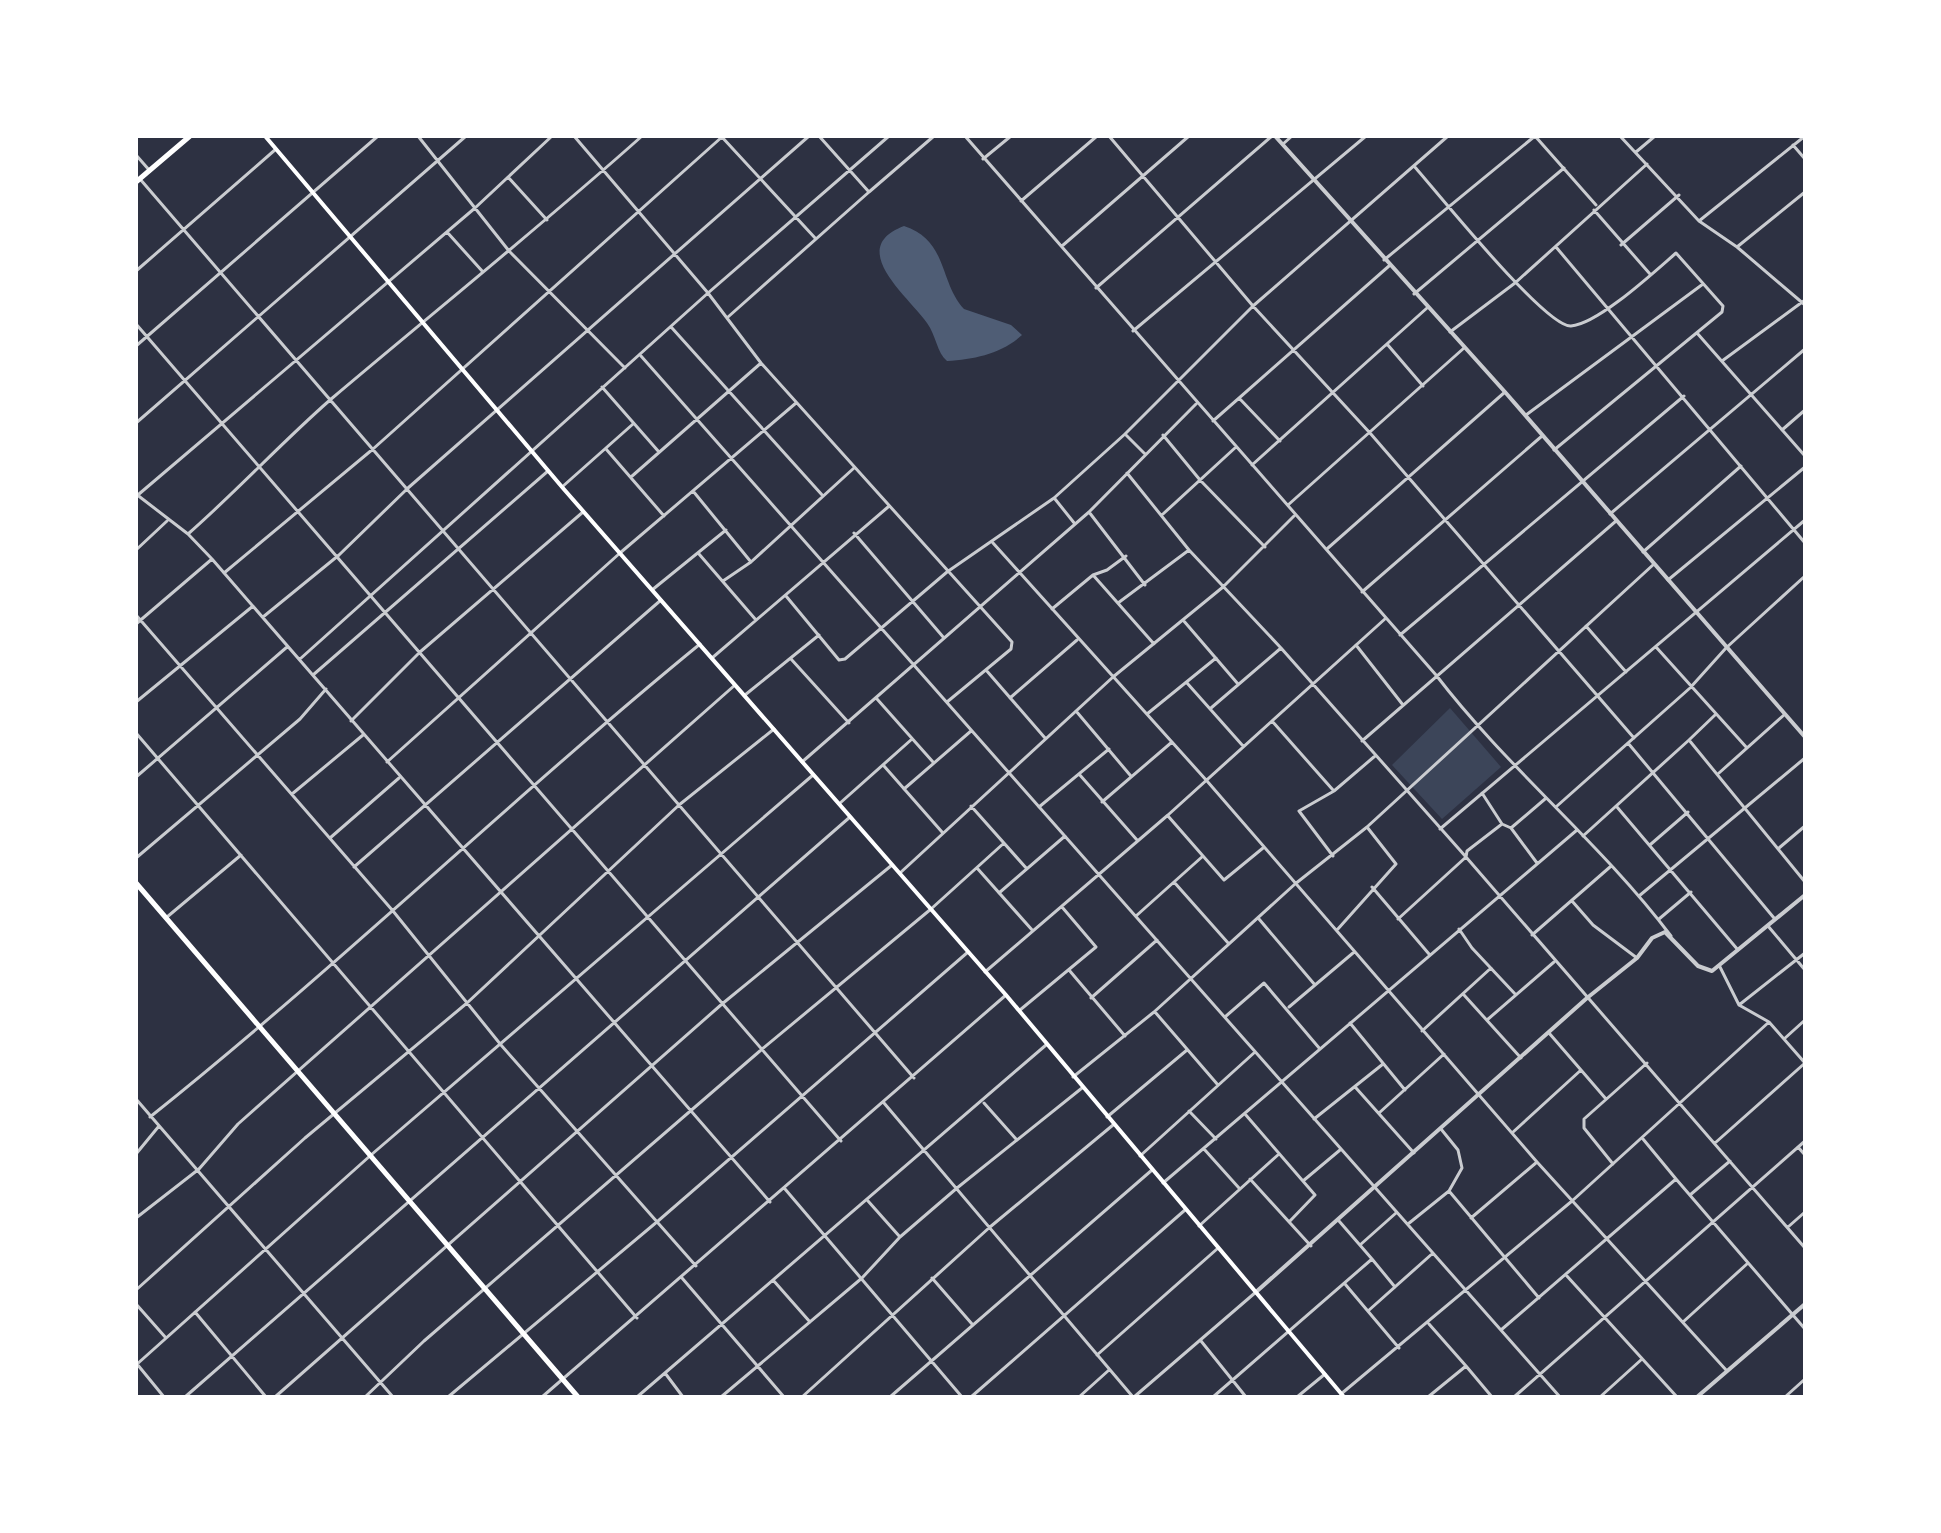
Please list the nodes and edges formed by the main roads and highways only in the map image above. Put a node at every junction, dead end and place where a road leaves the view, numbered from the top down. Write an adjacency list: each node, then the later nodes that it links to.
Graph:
1 (190, 136): 3 (highway)
2 (265, 136): 5 (main road)
3 (138, 181)
4 (136, 883): 6 (highway)
5 (1342, 1396)
6 (578, 1397)

